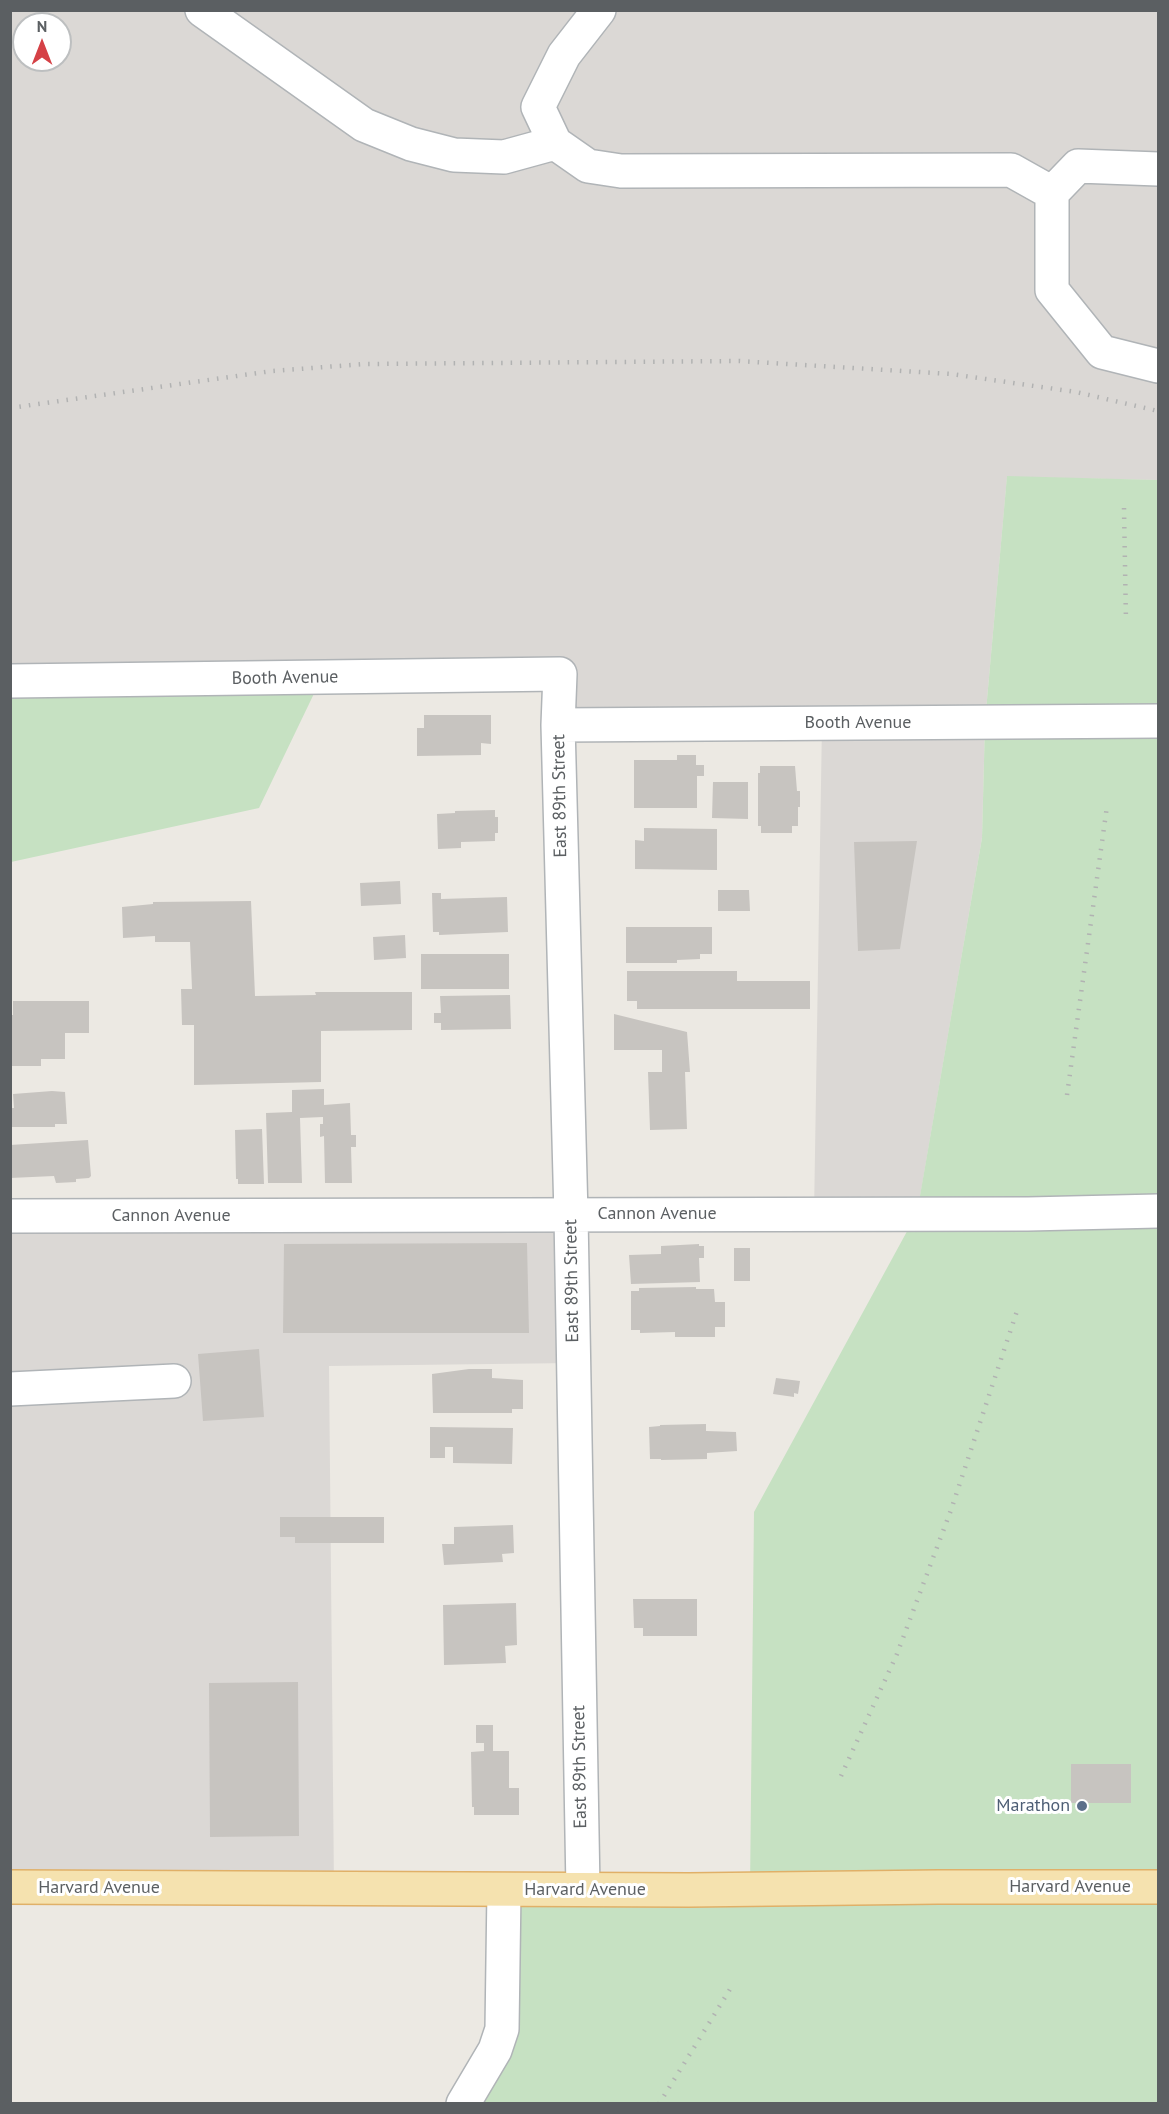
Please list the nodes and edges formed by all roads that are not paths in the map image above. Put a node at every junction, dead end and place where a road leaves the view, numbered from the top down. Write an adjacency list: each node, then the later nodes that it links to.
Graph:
1 (202, 10): 3 (street)
2 (599, 10): 3 (street)
3 (555, 142): 5 (street)
4 (1158, 169): 5 (street)
5 (1052, 193): 6 (street)
6 (1158, 366)
7 (560, 674): 8 (street, Booth Avenue); 10 (street, East 89th Street)
8 (10, 681)
9 (1158, 721): 10 (street, Booth Avenue)
10 (558, 724): 12 (street, East 89th Street)
11 (1158, 1211): 12 (street, Cannon Avenue)
12 (571, 1215): 13 (street, Cannon Avenue); 18 (street, East 89th Street)
13 (10, 1216)
14 (174, 1381): 15 (street)
15 (10, 1389)
16 (10, 1887): 19 (main road, Harvard Avenue)
17 (1158, 1887): 18 (main road, Harvard Avenue)
18 (583, 1889): 19 (main road, Harvard Avenue)
19 (504, 1890): 20 (street)
20 (463, 2103)

